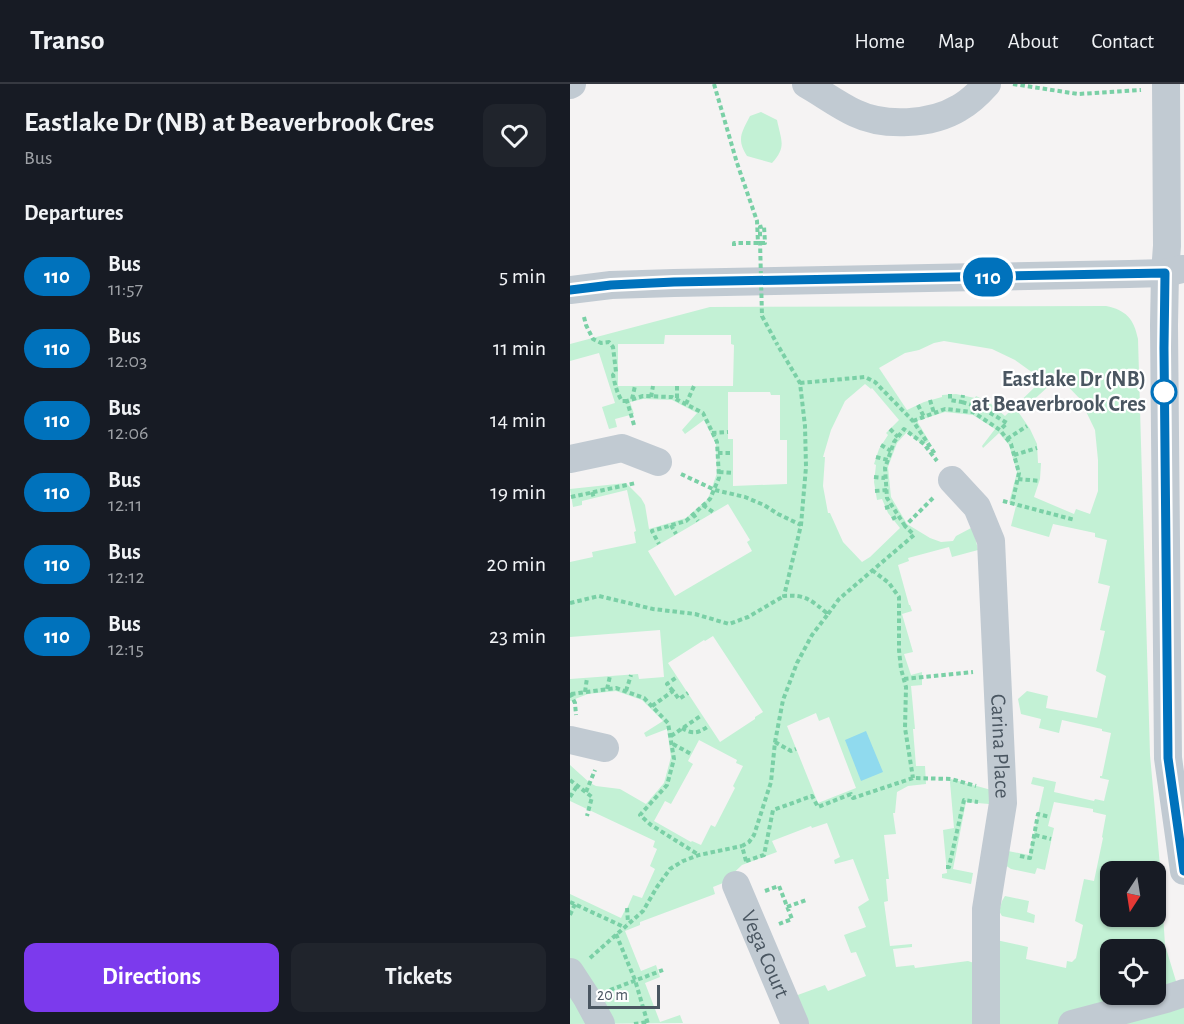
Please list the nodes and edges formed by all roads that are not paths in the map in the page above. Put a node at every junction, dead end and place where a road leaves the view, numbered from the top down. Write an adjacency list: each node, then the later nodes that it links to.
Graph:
1 (806, 84): 2 (street)
2 (987, 84)
3 (1155, 87): 4 (street)
4 (1174, 271): 5 (street); 11 (street)
5 (570, 290)
6 (570, 459): 7 (street)
7 (658, 462)
8 (952, 480): 15 (street, Carina Place)
9 (570, 740): 10 (street)
10 (605, 748)
11 (1184, 871)
12 (741, 874): 17 (street, Vega Court)
13 (571, 973): 16 (street)
14 (1184, 993): 18 (street)
15 (987, 1015)
16 (601, 1024)
17 (795, 1024)
18 (1072, 1024)

